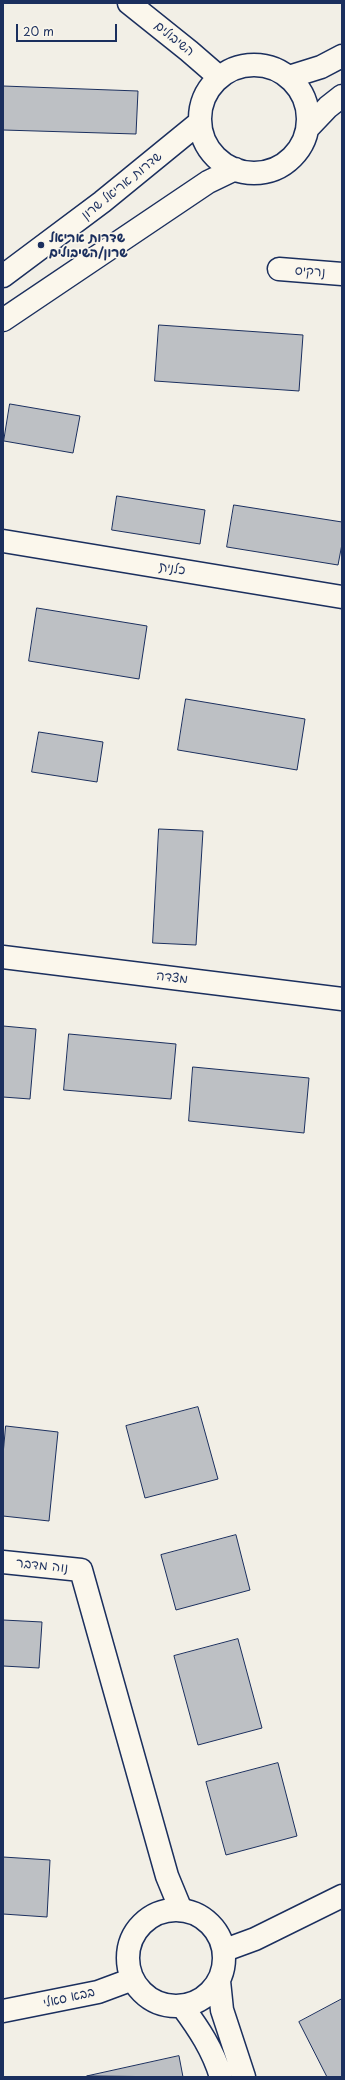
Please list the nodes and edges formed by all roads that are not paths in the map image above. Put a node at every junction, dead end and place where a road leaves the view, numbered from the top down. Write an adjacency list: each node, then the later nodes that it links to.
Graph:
1 (129, 3): 3 (street, השיבולים)
2 (342, 56): 4 (street)
3 (219, 77): 4 (street); 6 (street)
4 (289, 77): 7 (street)
5 (342, 96): 7 (street)
6 (200, 122): 8 (street); 11 (street, שדרות אריאל שרון)
7 (308, 128): 8 (street)
8 (235, 170): 12 (street)
9 (278, 269): 10 (street, נרקיס)
10 (342, 274)
11 (3, 276)
12 (3, 320)
13 (3, 541): 14 (street, כלנית)
14 (342, 597)
15 (3, 957): 16 (street, מצדה)
16 (342, 999)
17 (3, 1562): 19 (street, נוה מדבר)
18 (342, 1896): 20 (street)
19 (181, 1910): 20 (street); 21 (street)
20 (225, 1950): 22 (street)
21 (133, 1979): 23 (street); 24 (street, בבא סאלי)
22 (219, 1981): 23 (street); 26 (street)
23 (182, 2006): 25 (street)
24 (3, 2011)
25 (221, 2077)
26 (244, 2077)

